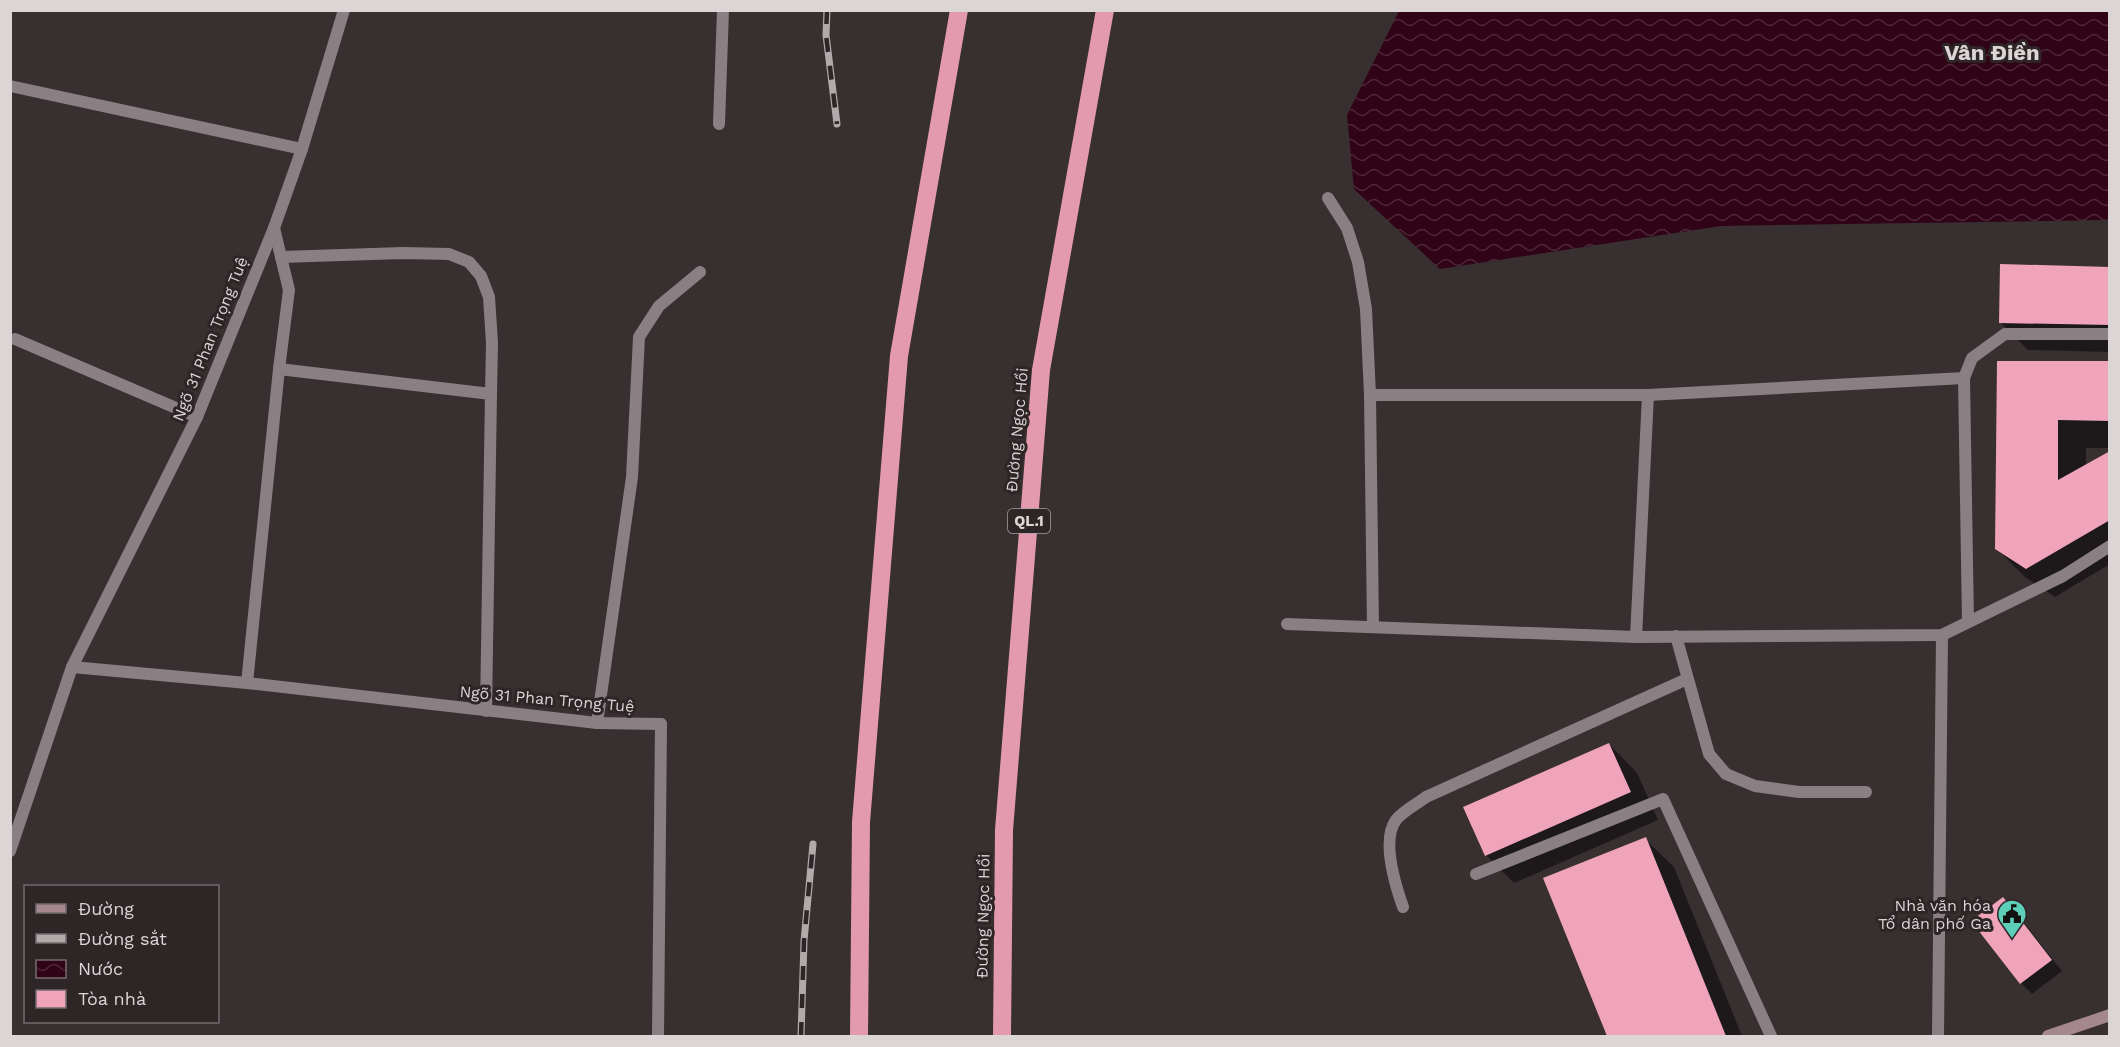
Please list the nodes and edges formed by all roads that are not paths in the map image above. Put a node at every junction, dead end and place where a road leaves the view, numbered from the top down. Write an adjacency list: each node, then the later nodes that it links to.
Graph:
1 (344, 10): 7 (street, Ngõ 31 Phan Trọng Tuệ)
2 (723, 10): 6 (street)
3 (959, 10): 38 (highway)
4 (1105, 10): 39 (highway, Đường Ngọc Hồi / QL.1)
5 (10, 86): 7 (street)
6 (719, 124)
7 (302, 150): 9 (street, Ngõ 31 Phan Trọng Tuệ)
8 (1328, 198): 17 (street)
9 (274, 228): 10 (street); 19 (street, Ngõ 31 Phan Trọng Tuệ)
10 (281, 257): 14 (street); 16 (street)
11 (700, 272): 31 (street)
12 (2109, 334): 15 (street)
13 (15, 339): 19 (street)
14 (279, 369): 16 (street); 29 (street)
15 (1964, 378): 18 (street); 21 (street)
16 (491, 394): 30 (street)
17 (1370, 395): 18 (street); 23 (street)
18 (1648, 395): 26 (street)
19 (197, 417): 27 (street, Ngõ 31 Phan Trọng Tuệ)
20 (2109, 546): 21 (street)
21 (1968, 622): 24 (street)
22 (1287, 624): 23 (street)
23 (1373, 627): 26 (street)
24 (1942, 635): 25 (street); 41 (street)
25 (1676, 636): 26 (street); 28 (street)
26 (1636, 637)
27 (72, 667): 29 (street, Ngõ 31 Phan Trọng Tuệ); 33 (street, Ngõ 31 Phan Trọng Tuệ)
28 (1687, 679): 32 (street); 35 (street)
29 (247, 683): 30 (street, Ngõ 31 Phan Trọng Tuệ)
30 (486, 711): 31 (street, Ngõ 31 Phan Trọng Tuệ)
31 (597, 723): 37 (street, Ngõ 31 Phan Trọng Tuệ)
32 (1866, 792)
33 (10, 851)
34 (1476, 873): 40 (street)
35 (1403, 907)
36 (2109, 1015): 42 (street)
37 (658, 1036)
38 (858, 1036)
39 (1002, 1036)
40 (1771, 1036)
41 (1938, 1036)
42 (2048, 1036)

